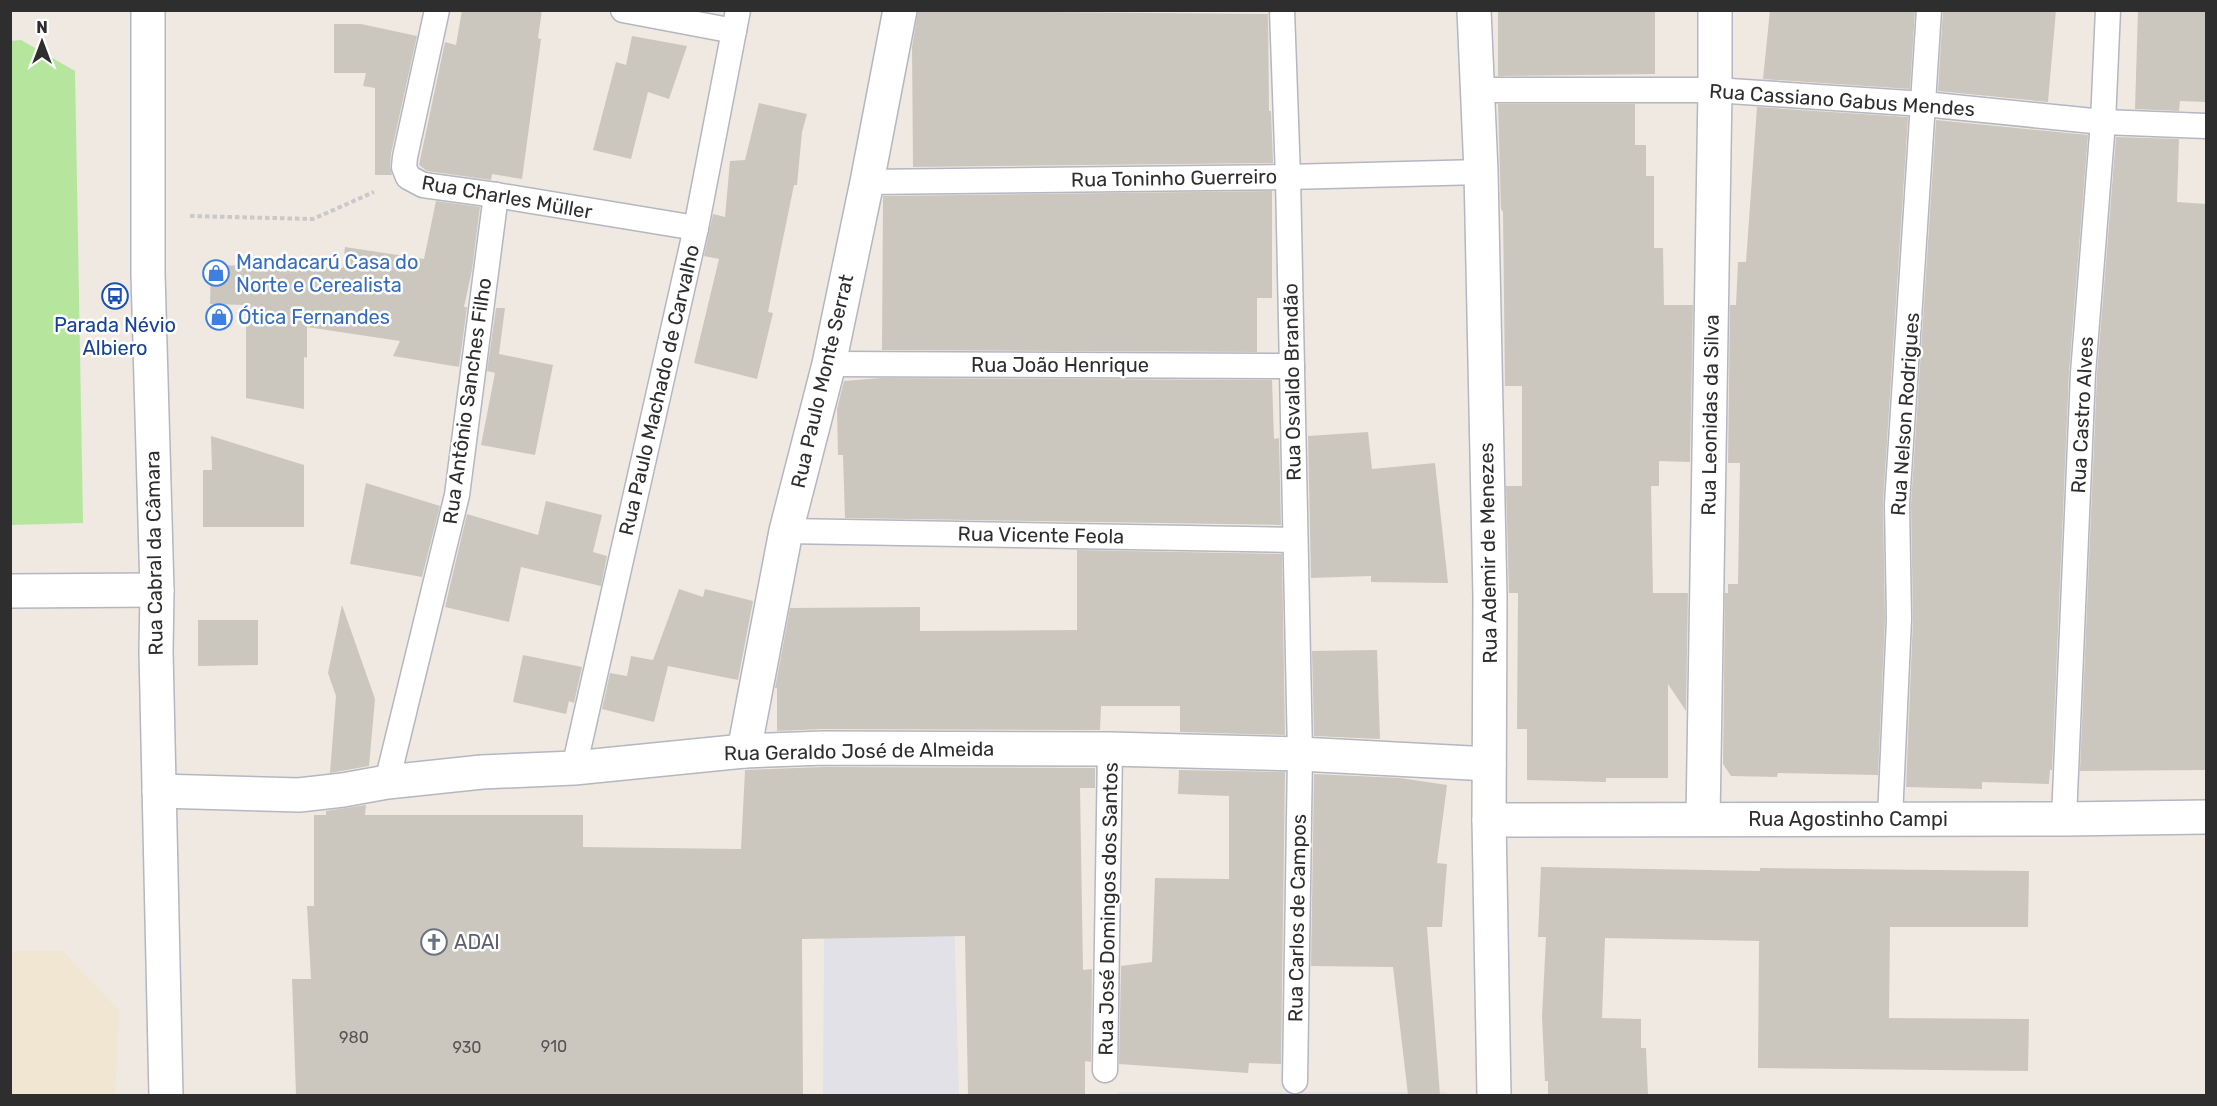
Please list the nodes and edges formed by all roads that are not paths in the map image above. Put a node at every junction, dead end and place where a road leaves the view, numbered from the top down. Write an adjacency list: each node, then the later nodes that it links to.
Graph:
1 (148, 10): 25 (street, Rua Cabral da Câmara)
2 (437, 10): 19 (lane, Rua Charles Müller)
3 (623, 10): 10 (lane)
4 (900, 10): 18 (street, Rua Paulo Monte Serrat)
5 (1282, 10): 17 (lane, Rua Osvaldo Brandão)
6 (1474, 10): 11 (street, Rua Ademir de Menezes)
7 (1715, 10): 12 (street, Rua Leonidas da Silva)
8 (1929, 10): 13 (lane, Rua Nelson Rodrigues)
9 (2108, 10): 14 (lane, Rua Castro Alves)
10 (736, 21): 20 (lane, Rua Paulo Machado de Carvalho)
11 (1476, 90): 12 (lane, Rua Cassiano Gabus Mendes); 16 (street, Rua Ademir de Menezes)
12 (1715, 90): 13 (lane, Rua Cassiano Gabus Mendes); 36 (street, Rua Leonidas da Silva)
13 (1924, 104): 14 (lane, Rua Cassiano Gabus Mendes); 35 (lane, Rua Nelson Rodrigues)
14 (2103, 122): 15 (lane, Rua Cassiano Gabus Mendes); 37 (lane, Rua Castro Alves)
15 (2206, 126)
16 (1481, 172): 17 (lane, Rua Toninho Guerreiro); 30 (street, Rua Ademir de Menezes)
17 (1288, 177): 18 (lane, Rua Toninho Guerreiro); 22 (lane, Rua Osvaldo Brandão)
18 (867, 182): 21 (street, Rua Paulo Monte Serrat)
19 (496, 195): 20 (lane, Rua Charles Müller); 32 (lane, Rua Antônio Sanches Filho)
20 (696, 228): 31 (lane, Rua Paulo Machado de Carvalho)
21 (829, 364): 22 (lane, Rua João Henrique); 23 (street, Rua Paulo Monte Serrat)
22 (1292, 366): 24 (lane, Rua Osvaldo Brandão)
23 (786, 531): 24 (lane, Rua Vicente Feola); 28 (street, Rua Paulo Monte Serrat)
24 (1295, 540): 29 (lane, Rua Osvaldo Brandão)
25 (157, 590): 26 (street); 33 (street, Rua Cabral da Câmara)
26 (10, 591)
27 (1110, 748): 28 (street, Rua Geraldo José de Almeida); 29 (street, Rua Geraldo José de Almeida); 39 (lane, Rua José Domingos dos Santos)
28 (744, 751): 31 (street, Rua Geraldo José de Almeida)
29 (1300, 754): 30 (street, Rua Geraldo José de Almeida); 40 (lane, Rua Carlos de Campos)
30 (1489, 764): 38 (street, Rua Ademir de Menezes)
31 (574, 768): 32 (street, Rua Geraldo José de Almeida)
32 (387, 782): 33 (street, Rua Geraldo José de Almeida)
33 (159, 792): 41 (street, Rua Cabral da Câmara)
34 (2206, 816): 37 (street, Rua Agostinho Campi)
35 (1890, 818): 36 (street, Rua Agostinho Campi); 37 (street, Rua Agostinho Campi)
36 (1703, 819): 38 (street, Rua Agostinho Campi)
37 (2064, 819)
38 (1489, 820): 42 (street, Rua Ademir de Menezes)
39 (1106, 1070)
40 (1295, 1082)
41 (166, 1095)
42 (1494, 1095)

